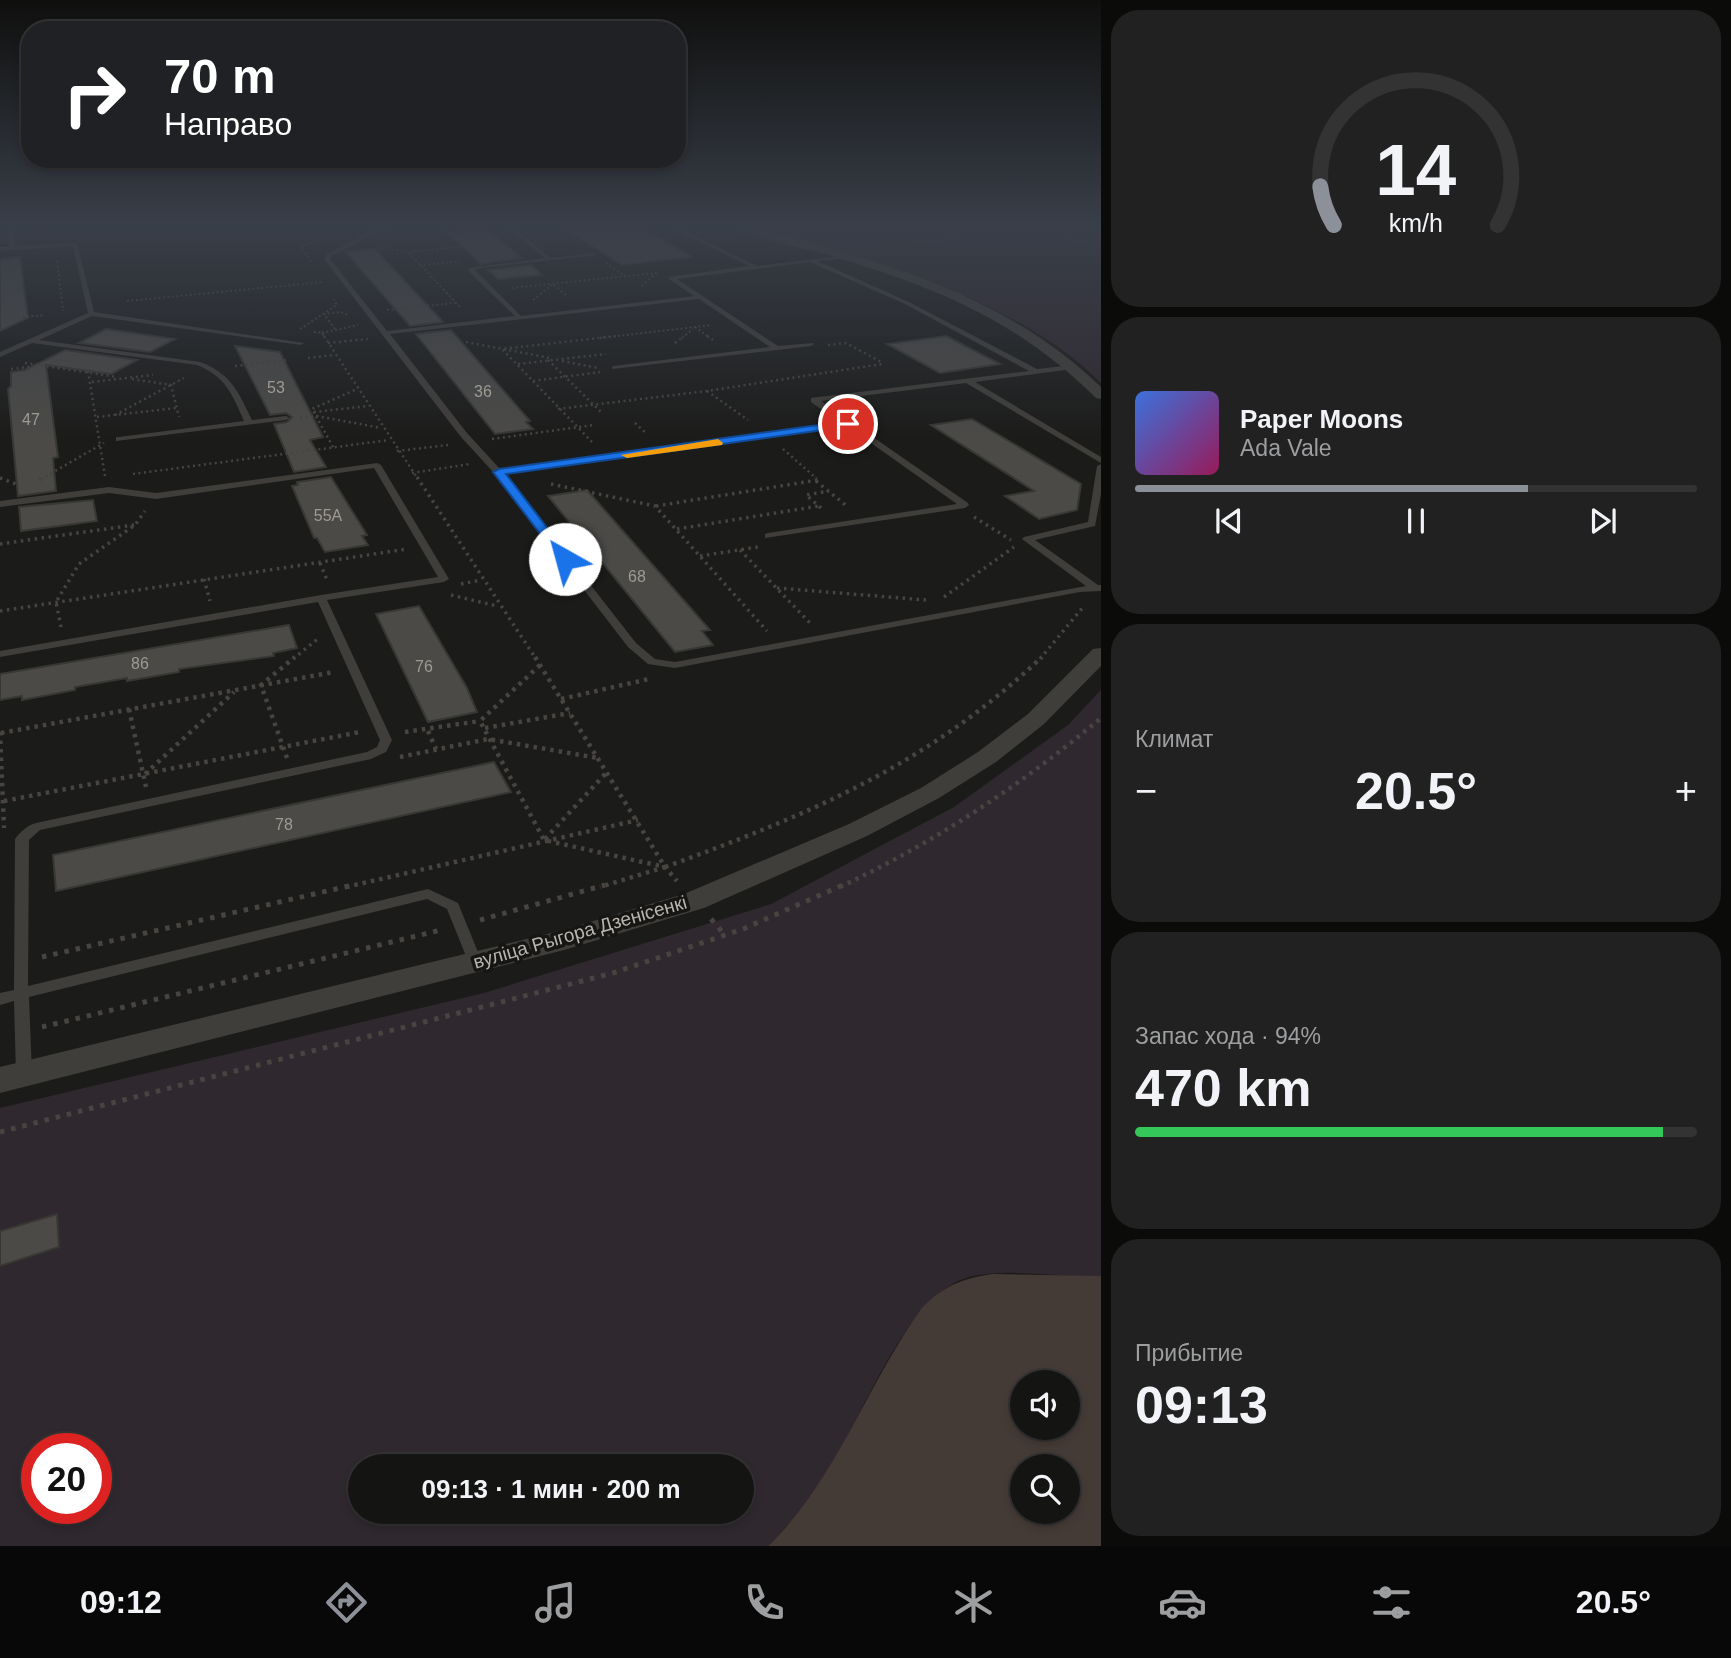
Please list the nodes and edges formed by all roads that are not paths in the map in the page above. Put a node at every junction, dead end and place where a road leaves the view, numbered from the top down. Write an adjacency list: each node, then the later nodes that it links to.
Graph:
1 (87, 298): 8 (lane)
2 (358, 298): 10 (lane)
3 (499, 298): 9 (lane)
4 (690, 298): 9 (lane)
5 (703, 298): 14 (lane)
6 (896, 298): 18 (lane)
7 (960, 298): 16 (street)
8 (91, 314): 11 (lane); 12 (lane)
9 (518, 316): 10 (lane)
10 (386, 335): 26 (lane)
11 (30, 341): 15 (lane); 22 (lane)
12 (300, 343)
13 (811, 344): 14 (lane)
14 (776, 348): 17 (lane)
15 (0, 355)
16 (1073, 367): 18 (lane); 20 (street)
17 (614, 368)
18 (1035, 372): 19 (lane)
19 (967, 380): 23 (lane); 25 (lane)
20 (1101, 395)
21 (285, 418): 22 (lane)
22 (249, 423): 24 (lane)
23 (848, 424): 26 (lane); 28 (lane)
24 (119, 439)
25 (1101, 463): 29 (lane)
26 (499, 472): 29 (lane)
27 (0, 505): 30 (lane)
28 (767, 540)
29 (1098, 588)
30 (321, 598): 31 (lane); 34 (lane)
31 (0, 654)
32 (1101, 654): 33 (street, вуліца Рыгора Дзенісенкі)
33 (475, 962): 34 (lane); 36 (street, вуліца Рыгора Дзенісенкі)
34 (21, 993): 35 (lane); 36 (lane)
35 (0, 999)
36 (12, 1077)

